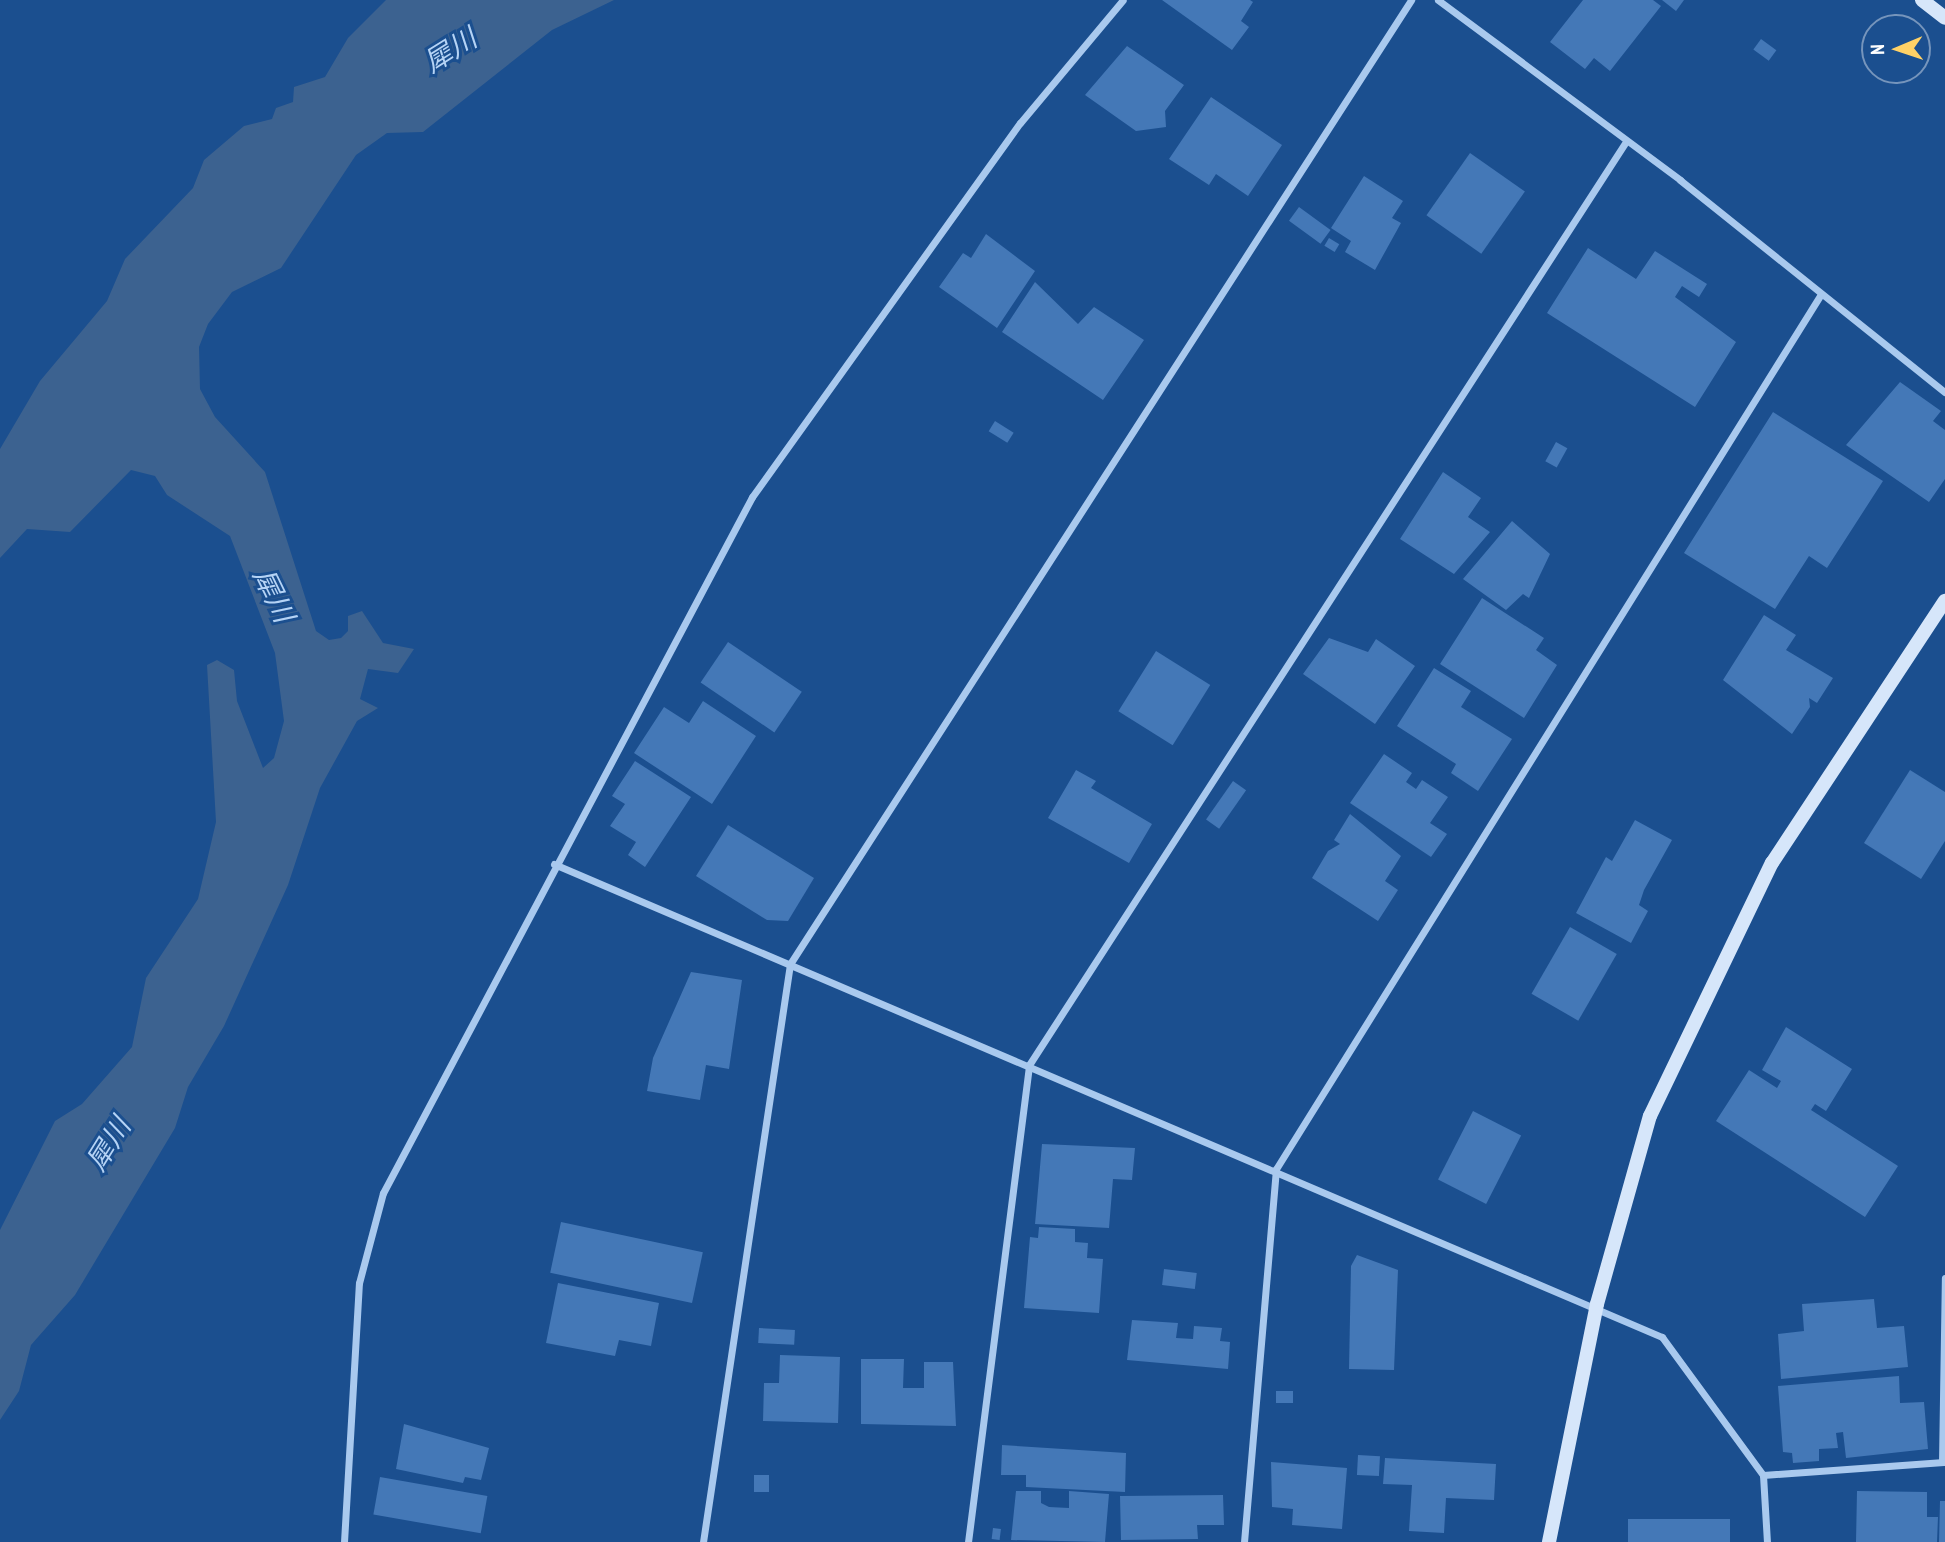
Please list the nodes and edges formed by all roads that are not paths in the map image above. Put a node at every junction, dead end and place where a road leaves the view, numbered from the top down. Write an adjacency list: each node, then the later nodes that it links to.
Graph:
1 (1123, 0): 10 (street)
2 (1412, 0): 11 (street)
3 (1437, 0): 6 (street)
4 (1922, 0): 5 (street)
5 (1945, 18)
6 (1625, 143): 7 (street); 12 (street)
7 (1821, 294): 8 (street); 13 (street)
8 (1945, 392)
9 (1945, 601): 15 (street)
10 (554, 864): 11 (street); 18 (street)
11 (790, 964): 12 (street); 19 (street)
12 (1029, 1065): 13 (street); 20 (street)
13 (1276, 1169): 15 (street); 21 (street)
14 (1945, 1278): 16 (street)
15 (1597, 1304): 17 (street); 22 (street)
16 (1944, 1462): 17 (street)
17 (1763, 1475): 23 (street)
18 (344, 1542)
19 (703, 1542)
20 (968, 1542)
21 (1244, 1542)
22 (1549, 1542)
23 (1767, 1542)

